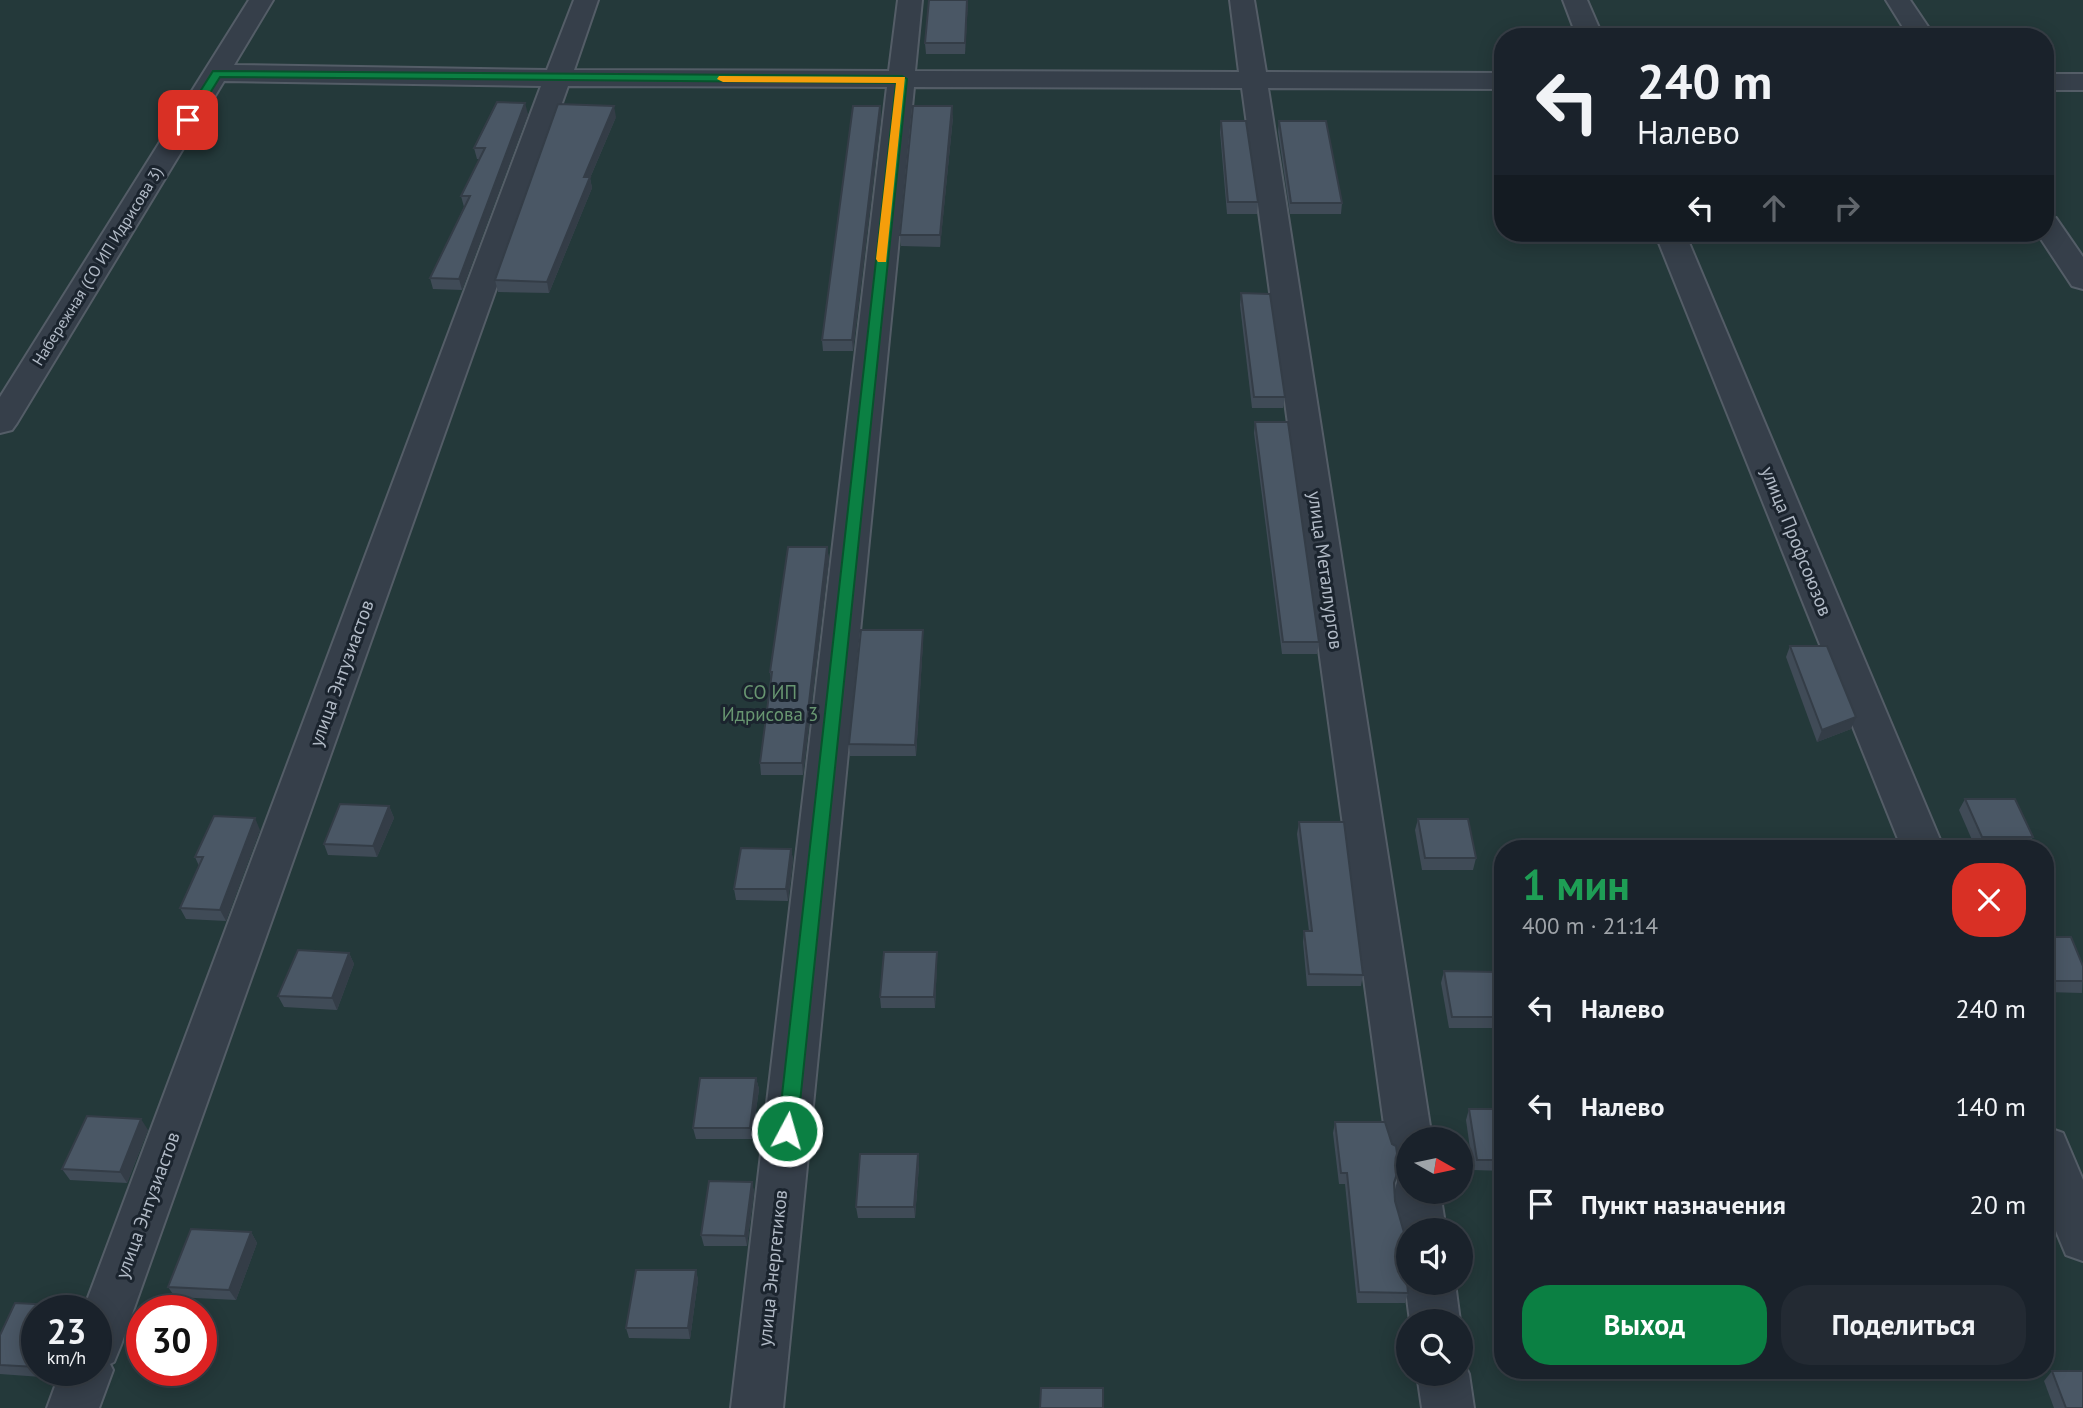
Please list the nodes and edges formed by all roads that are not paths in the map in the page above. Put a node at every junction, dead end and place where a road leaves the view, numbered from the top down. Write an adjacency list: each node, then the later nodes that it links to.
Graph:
1 (261, 0): 9 (street, Набережная (СО ИП Идрисова 3))
2 (586, 0): 10 (street, улица Энтузиастов)
3 (910, 0): 11 (street, улица Энергетиков)
4 (1242, 0): 12 (street, улица Металлургов)
5 (1575, 0): 7 (street)
6 (1898, 0): 8 (street)
7 (1586, 28)
8 (1916, 28)
9 (216, 74): 10 (street); 19 (street, Набережная (СО ИП Идрисова 3))
10 (558, 78): 11 (street); 24 (street, улица Энтузиастов)
11 (902, 79): 12 (street); 28 (street, улица Энергетиков)
12 (1254, 80): 13 (street); 21 (street, улица Металлургов)
13 (1494, 81)
14 (2054, 82): 15 (street)
15 (2083, 82)
16 (2054, 236): 18 (street)
17 (1674, 242): 20 (street, улица Профсоюзов)
18 (2083, 280)
19 (0, 423)
20 (1919, 840)
21 (1407, 1127)
22 (2054, 1168): 23 (street)
23 (2083, 1239)
24 (112, 1301)
25 (81, 1386): 27 (street)
26 (1445, 1386): 29 (street)
27 (73, 1408)
28 (757, 1408)
29 (1448, 1408)

